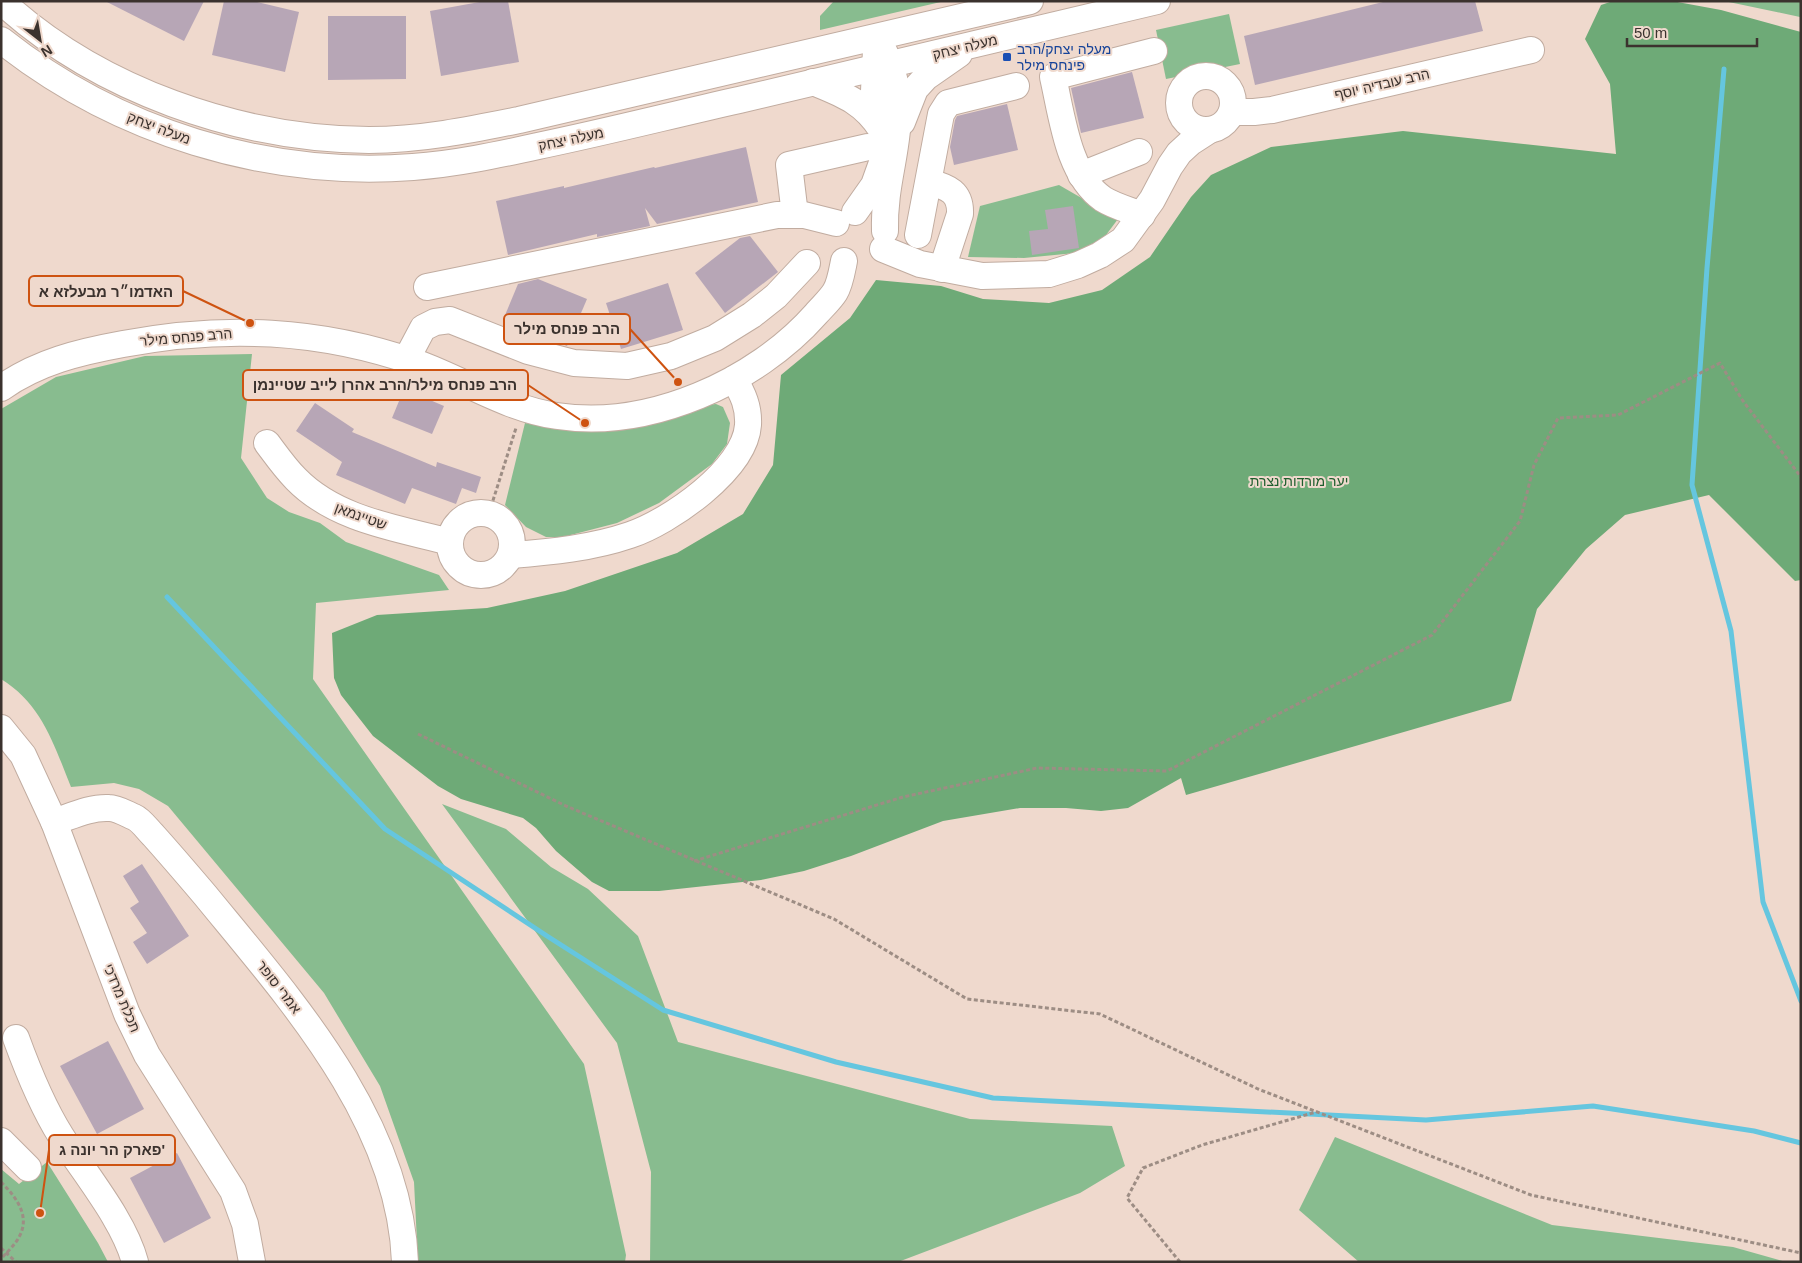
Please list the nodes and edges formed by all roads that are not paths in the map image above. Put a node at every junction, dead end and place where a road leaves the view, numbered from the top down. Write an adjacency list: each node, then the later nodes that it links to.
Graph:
1 (1, 1): 4 (street, מעלה יצחק)
2 (1030, 1): 4 (street, מעלה יצחק)
3 (1157, 1): 6 (street, מעלה יצחק)
4 (877, 37): 9 (street)
5 (1, 40): 10 (street, מעלה יצחק)
6 (973, 45): 9 (street, מעלה יצחק); 15 (street)
7 (1531, 50): 12 (street, הרב עובדיה יוסף)
8 (1154, 51): 18 (street)
9 (883, 66): 10 (street, מעלה יצחק); 15 (street)
10 (813, 82): 15 (street)
11 (1016, 86): 19 (street)
12 (1232, 112): 13 (street); 14 (street)
13 (1180, 113): 14 (street); 17 (street)
14 (1208, 131): 17 (street)
15 (883, 139): 20 (street); 22 (street); 24 (street)
16 (1139, 152): 18 (street)
17 (1170, 166): 21 (street)
18 (1081, 175): 21 (street)
19 (929, 182): 23 (street); 27 (street)
20 (795, 215): 22 (street); 28 (street)
21 (1142, 215): 27 (street)
22 (845, 217): 24 (street); 25 (street)
23 (918, 235)
24 (884, 240): 25 (street); 27 (street)
25 (844, 261): 30 (street, הרב פנחס מילר)
26 (807, 263): 29 (street)
27 (942, 269)
28 (428, 288)
29 (406, 360): 30 (street, הרב פנחס מילר); 31 (street, הרב פנחס מילר)
30 (734, 379): 34 (street)
31 (1, 388)
32 (267, 443): 33 (street, שטיינמאן)
33 (450, 542): 34 (street); 34 (street)
34 (511, 555)
35 (1, 728): 36 (street, תכלת מרדכי)
36 (54, 822): 41 (street, תכלת מרדכי); 42 (street, אמרי סופר)
37 (16, 1038): 40 (street)
38 (1, 1141): 39 (street)
39 (28, 1168)
40 (135, 1262)
41 (252, 1262)
42 (405, 1262)

